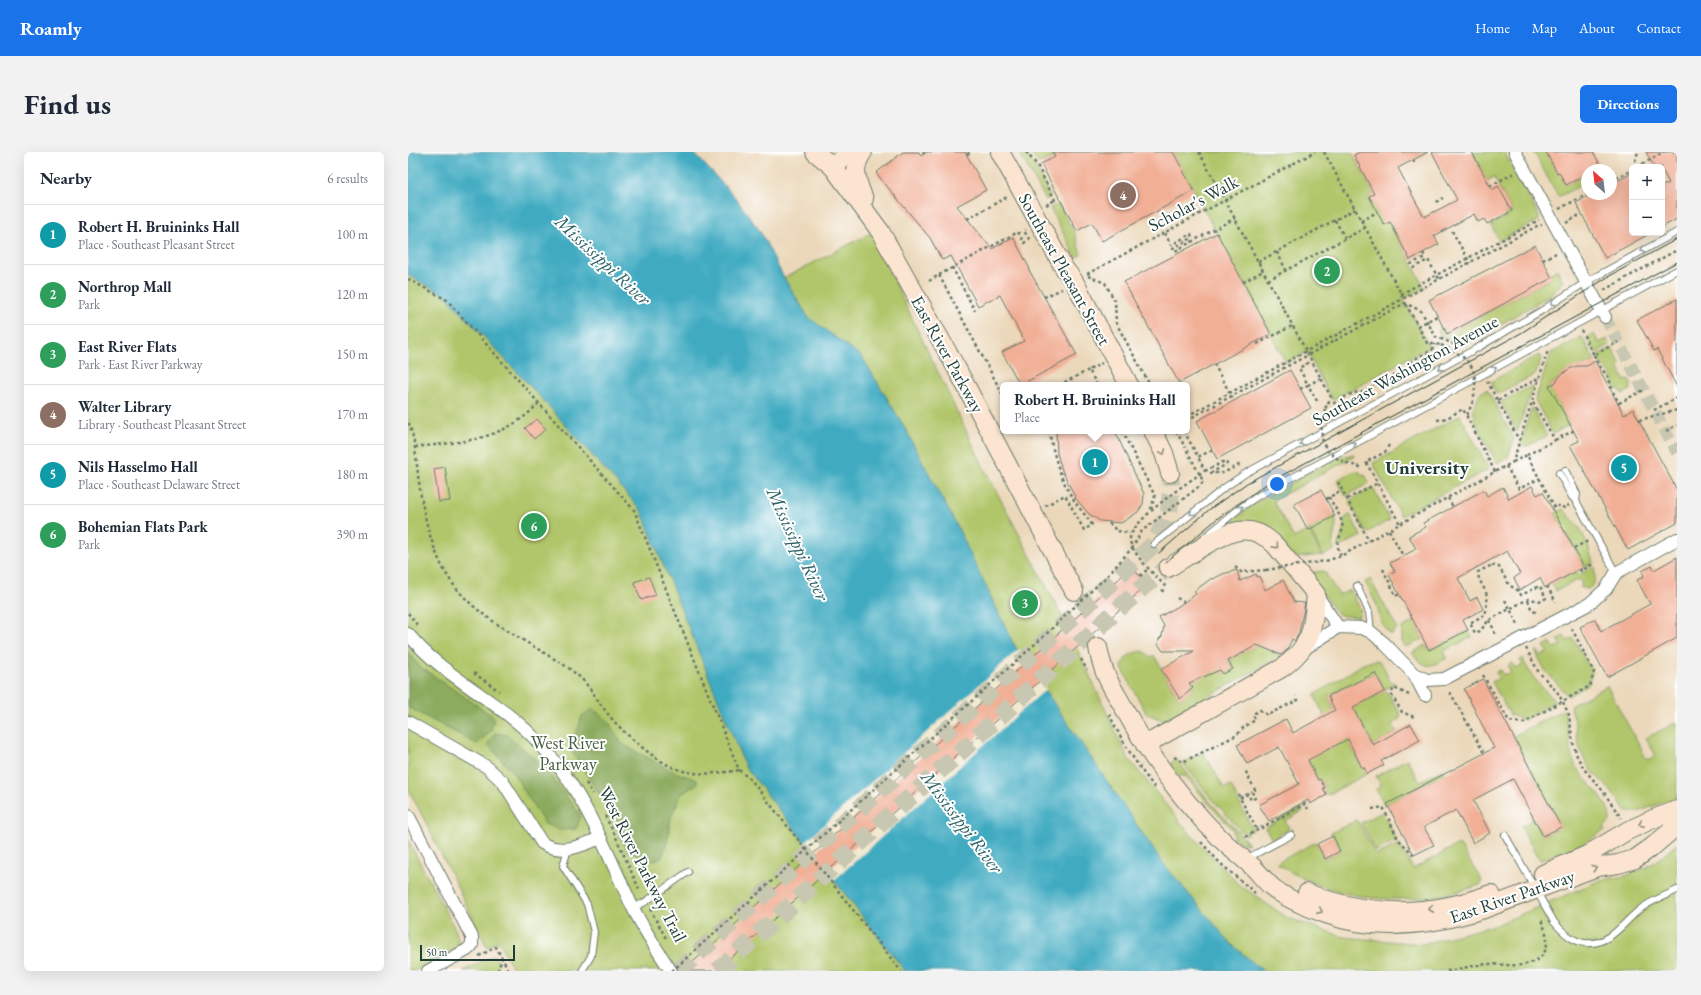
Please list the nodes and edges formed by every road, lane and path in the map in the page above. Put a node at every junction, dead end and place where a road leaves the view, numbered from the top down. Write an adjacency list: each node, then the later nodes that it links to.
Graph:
1 (815, 152): 18 (street, East River Parkway)
2 (849, 152): 18 (street)
3 (862, 152): 34 (street)
4 (972, 152): 13 (path)
5 (1000, 152): 96 (street, Southeast Pleasant Street)
6 (1026, 152): 27 (path)
7 (1200, 152): 28 (path)
8 (1315, 152): 28 (path, Scholar's Walk)
9 (1324, 152): 31 (path)
10 (1515, 152): 19 (street)
11 (1638, 152): 15 (path)
12 (1664, 152): 16 (path)
13 (967, 154)
14 (1413, 160): 17 (path)
15 (1634, 164)
16 (1642, 164)
17 (1416, 165)
18 (833, 167): 34 (street, East River Parkway)
19 (1524, 168): 22 (path); 39 (street)
20 (1629, 170): 21 (path)
21 (1617, 177)
22 (1490, 186)
23 (1060, 198): 27 (path)
24 (1443, 198): 29 (path)
25 (1581, 199): 39 (path)
26 (1002, 200): 36 (path)
27 (1055, 200): 30 (path)
28 (1226, 200): 35 (path); 44 (path, Scholar's Walk)
29 (1436, 202)
30 (1045, 205)
31 (1355, 209): 37 (path); 38 (path)
32 (1377, 212): 38 (path)
33 (1582, 214): 39 (path)
34 (871, 216): 177 (street, East River Parkway)
35 (1235, 218): 44 (path); 52 (path)
36 (967, 219)
37 (1335, 220): 45 (path); 48 (path)
38 (1361, 220): 41 (path)
39 (1550, 222): 46 (street); 50 (path); 53 (path)
40 (1029, 228): 54 (path)
41 (1365, 228): 45 (path); 67 (path)
42 (1452, 232): 50 (path)
43 (1677, 232): 65 (lane, Southeast Washington Avenue, one-way to 65)
44 (1164, 233): 97 (path, Scholar's Walk)
45 (1345, 238): 55 (path)
46 (1567, 247): 51 (path); 65 (street)
47 (1677, 250): 68 (path)
48 (1277, 252): 52 (path); 55 (path)
49 (1423, 253): 59 (path)
50 (1467, 259): 53 (path); 59 (path)
51 (1543, 260)
52 (1258, 262): 57 (path)
53 (1470, 263): 61 (path)
54 (952, 267): 58 (path); 72 (path)
55 (1286, 270): 62 (path)
56 (1677, 270): 73 (lane)
57 (1263, 271): 62 (path); 64 (path)
58 (939, 275): 63 (path); 99 (path)
59 (1436, 275): 61 (path); 67 (path)
60 (408, 279): 108 (path)
61 (1439, 279): 70 (path)
62 (1268, 280): 76 (path)
63 (929, 281)
64 (1243, 282)
65 (1586, 282): 68 (street); 158 (lane, Southeast Washington Avenue, one-way to 158)
66 (1059, 290): 69 (path)
67 (1401, 294): 70 (path)
68 (1593, 295): 73 (street)
69 (1044, 297)
70 (1403, 298): 71 (path); 84 (path)
71 (1405, 303): 75 (path); 77 (path); 85 (path)
72 (975, 311)
73 (1603, 314): 169 (lane, one-way to 73)
74 (1437, 316): 75 (path)
75 (1427, 322): 77 (path); 82 (path)
76 (1292, 326): 80 (path); 84 (path)
77 (1418, 326): 81 (path)
78 (1581, 330): 86 (path)
79 (1618, 342): 86 (path)
80 (1257, 344)
81 (1435, 344): 107 (path); 112 (path, bridge)
82 (1465, 348)
83 (1548, 348): 92 (path)
84 (1307, 352): 85 (path); 111 (path)
85 (1308, 355): 87 (path); 113 (path)
86 (1594, 355): 101 (path)
87 (1312, 361): 91 (path); 98 (path)
88 (1103, 363): 90 (path)
89 (1214, 364): 104 (path, bridge)
90 (1089, 370): 94 (path); 95 (path)
91 (1321, 378): 98 (path); 107 (path)
92 (1539, 378): 103 (path); 106 (path)
93 (1487, 381): 103 (path)
94 (1068, 382)
95 (1095, 382)
96 (1127, 382)
97 (1148, 382)
98 (1308, 385): 100 (path); 105 (path)
99 (1000, 389)
100 (1300, 389)
101 (1644, 390)
102 (1677, 398): 109 (path)
103 (1498, 400): 126 (path)
104 (1234, 401)
105 (1317, 401)
106 (1532, 401): 125 (path); 126 (path)
107 (1327, 403): 134 (path, bridge)
108 (538, 404): 128 (path); 210 (path)
109 (1654, 410)
110 (1677, 410): 115 (path, bridge)
111 (1190, 414)
112 (1466, 415): 114 (path); 138 (path)
113 (1190, 418)
114 (1437, 420)
115 (1639, 420)
116 (408, 421): 128 (path)
117 (1677, 425): 119 (path)
118 (1575, 430): 125 (path)
119 (1666, 431)
120 (1050, 434): 149 (path)
121 (1124, 434): 150 (path)
122 (1154, 434): 139 (street, one-way to 139)
123 (1178, 434): 140 (path, bridge)
124 (1186, 434): 131 (path)
125 (1555, 440): 130 (path)
126 (1520, 441): 132 (path)
127 (1389, 445): 134 (path)
128 (415, 448): 210 (path)
129 (1212, 450): 131 (path)
130 (1527, 455): 132 (path); 141 (path)
131 (1198, 457): 135 (path, bridge)
132 (1513, 462): 133 (path)
133 (1506, 466): 138 (path); 141 (path)
134 (1369, 468): 143 (path)
135 (1205, 471): 137 (path); 140 (path, bridge)
136 (1562, 471): 173 (lane)
137 (1213, 472)
138 (1496, 472): 145 (path)
139 (1170, 473)
140 (1200, 474): 150 (path, bridge); 159 (path, bridge)
141 (1540, 478): 147 (path)
142 (1338, 482): 144 (path)
143 (1378, 483): 146 (path); 152 (path)
144 (1342, 490): 146 (path); 161 (path)
145 (1448, 498): 148 (path); 152 (path)
146 (1347, 499): 156 (path)
147 (1560, 505)
148 (1453, 507)
149 (1042, 508)
150 (1150, 512): 154 (path, bridge)
151 (1109, 523): 154 (path)
152 (1400, 524): 153 (path)
153 (1389, 530): 156 (path); 162 (path)
154 (1130, 532): 159 (path, bridge)
155 (1677, 539): 173 (street)
156 (1369, 541): 161 (path)
157 (1585, 542): 160 (path)
158 (1154, 544)
159 (1132, 548): 168 (path, bridge); 246 (path, bridge)
160 (1574, 548)
161 (1341, 556): 165 (path, bridge)
162 (1403, 556)
163 (1487, 563): 167 (path)
164 (1595, 563): 171 (path)
165 (1235, 567)
166 (1479, 567): 172 (path)
167 (1489, 567): 172 (path); 182 (path)
168 (1149, 568): 174 (path); 178 (path, bridge)
169 (1168, 568): 179 (street, one-way to 179)
170 (1383, 569): 180 (path)
171 (1580, 569)
172 (1482, 571): 188 (path)
173 (1616, 573): 195 (street)
174 (1140, 576)
175 (1357, 586): 192 (lane)
176 (1548, 586): 185 (path)
177 (1074, 590)
178 (1162, 592)
179 (1316, 594): 190 (street); 197 (street)
180 (1399, 594)
181 (1177, 598): 184 (path)
182 (1528, 599): 186 (path); 187 (path)
183 (1505, 600): 186 (path)
184 (1184, 602)
185 (1556, 602)
186 (1510, 609): 188 (path); 189 (path)
187 (1537, 614)
188 (1489, 620): 194 (path)
189 (1518, 624)
190 (1338, 627): 192 (street); 197 (street)
191 (1571, 627): 204 (path)
192 (1371, 632): 198 (street)
193 (408, 634): 227 (street)
194 (1495, 635)
195 (1522, 638): 198 (street); 204 (path)
196 (1098, 647): 207 (street, East River Parkway)
197 (1301, 651): 207 (street)
198 (1414, 674): 202 (street)
199 (1483, 675): 204 (path)
200 (1450, 692): 208 (path)
201 (1409, 695): 205 (path)
202 (1425, 695)
203 (1296, 696): 209 (path)
204 (1563, 701): 221 (path)
205 (1414, 717)
206 (408, 722): 228 (street)
207 (1145, 745): 230 (street, East River Parkway)
208 (1484, 753)
209 (1174, 757)
210 (738, 770): 247 (path)
211 (1244, 770): 214 (path)
212 (585, 782): 215 (path, West River Parkway Trail)
213 (1238, 794): 214 (path)
214 (1240, 798): 223 (path)
215 (596, 801)
216 (1308, 809): 223 (path)
217 (1372, 809): 229 (path)
218 (1677, 810): 232 (street, East River Parkway, one-way to 232)
219 (603, 813): 234 (path, West River Parkway Trail)
220 (408, 815): 242 (street)
221 (1621, 818)
222 (1677, 826): 232 (street, East River Parkway, one-way to 222)
223 (1257, 830): 226 (path)
224 (1291, 835): 230 (lane)
225 (1505, 835): 232 (lane)
226 (1245, 837)
227 (600, 838): 228 (street); 235 (street)
228 (568, 849): 245 (lane)
229 (1414, 855)
230 (1249, 864): 232 (street, East River Parkway)
231 (688, 872): 234 (lane)
232 (1534, 884): 233 (lane)
233 (1677, 890)
234 (645, 902): 235 (lane); 237 (path, West River Parkway Trail)
235 (633, 908): 246 (street)
236 (1537, 914): 248 (path)
237 (668, 942)
238 (476, 958): 239 (path)
239 (502, 958): 243 (path); 244 (path)
240 (679, 960): 241 (path, West River Parkway Trail)
241 (682, 966)
242 (428, 971)
243 (498, 971)
244 (509, 971)
245 (582, 971)
246 (672, 971)
247 (901, 971)
248 (1447, 971)

